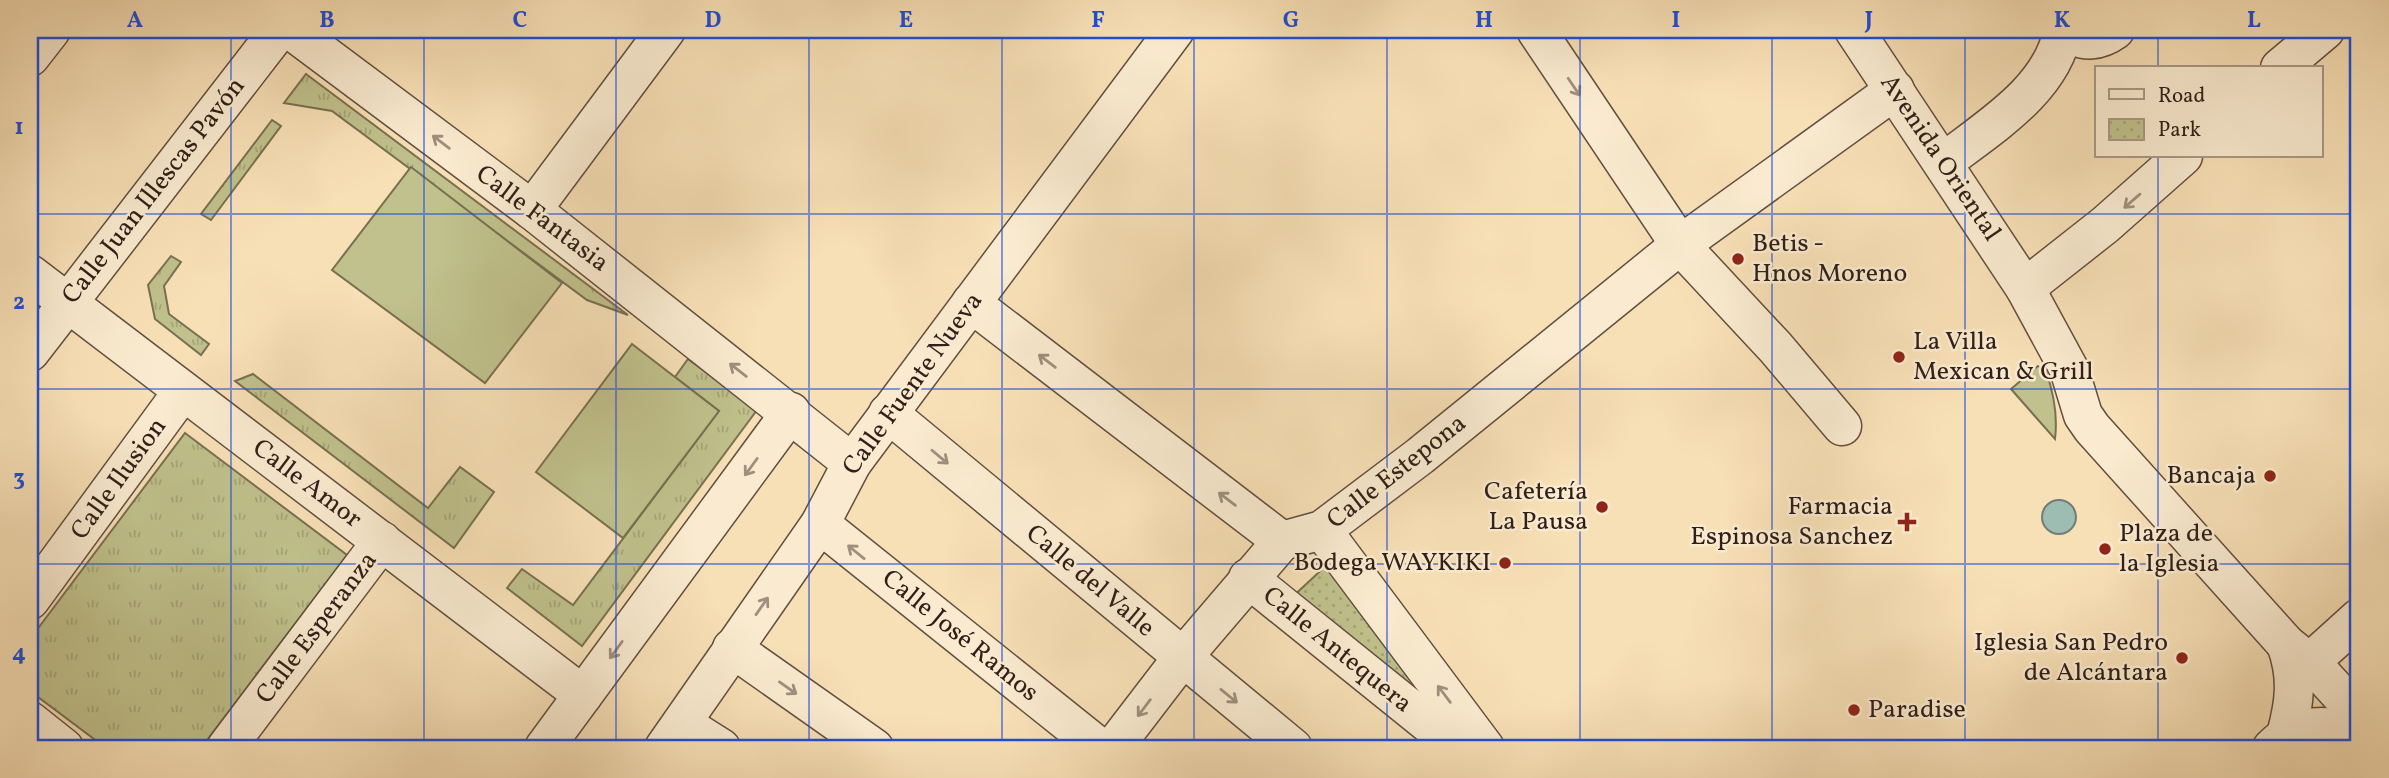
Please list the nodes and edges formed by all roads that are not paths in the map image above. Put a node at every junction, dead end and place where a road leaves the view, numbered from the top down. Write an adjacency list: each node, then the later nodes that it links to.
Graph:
1 (51, 30): 12 (street)
2 (279, 30): 21 (street, Calle Juan Illescas Pavón)
3 (291, 30): 17 (street, Calle Fantasia, one-way to 3)
4 (666, 30): 17 (street)
5 (1175, 30): 22 (street, Calle Fuente Nueva)
6 (1536, 30): 18 (street, one-way to 18)
7 (1854, 30): 14 (street, Avenida Oriental)
8 (2063, 30): 16 (street)
9 (2069, 30): 10 (street)
10 (2115, 30)
11 (2326, 30): 13 (street)
12 (30, 58)
13 (2282, 66)
14 (1895, 90): 16 (street, Avenida Oriental); 18 (street, Calle Estepona)
15 (2181, 158): 20 (street, one-way to 20)
16 (1944, 162): 20 (street, Avenida Oriental)
17 (532, 210): 25 (street, Calle Fantasia, one-way to 17)
18 (1680, 245): 27 (street); 30 (street, Calle Estepona)
19 (30, 274): 21 (street, Calle Amor)
20 (2025, 288): 36 (street, Avenida Oriental)
21 (68, 302): 23 (street, Calle Juan Illescas Pavón); 24 (street, Calle Amor)
22 (971, 303): 26 (street, Calle Fuente Nueva); 32 (street, one-way to 22)
23 (30, 352)
24 (183, 391): 31 (street, Calle Amor); 34 (street, Calle Ilusion)
25 (791, 412): 28 (street, Calle Fantasia); 40 (street, one-way to 40)
26 (888, 413): 28 (street, Calle Fuente Nueva); 38 (street, Calle del Valle, one-way to 38)
27 (1842, 426)
28 (852, 463): 29 (street, Calle Fuente Nueva)
29 (820, 524): 37 (street, Calle Fuente Nueva, one-way to 29); 51 (street, Calle José Ramos, one-way to 29)
30 (1322, 530): 32 (street, Calle Estepona); 55 (street, Calle Antequera, one-way to 30)
31 (382, 541): 40 (street, Calle Amor); 47 (street, Calle Esperanza)
32 (1282, 541): 33 (street)
33 (1248, 578): 38 (street); 54 (street, Calle Antequera)
34 (30, 600)
35 (2359, 618): 39 (street)
36 (2286, 643): 39 (street, Avenida Oriental); 45 (street)
37 (732, 648): 43 (street, Calle Fuente Nueva); 50 (street, one-way to 50)
38 (1182, 658): 52 (street, one-way to 52); 53 (street, Calle del Valle, one-way to 53)
39 (2316, 668): 41 (street, Avenida Oriental)
40 (583, 695): 48 (street)
41 (2359, 715)
42 (30, 721): 46 (street)
43 (673, 736): 49 (street)
44 (2359, 739): 45 (street)
45 (2274, 745)
46 (64, 748)
47 (226, 748)
48 (544, 748)
49 (721, 748)
50 (874, 748)
51 (1100, 748)
52 (1113, 748)
53 (1293, 748)
54 (1459, 748)
55 (1485, 748)

